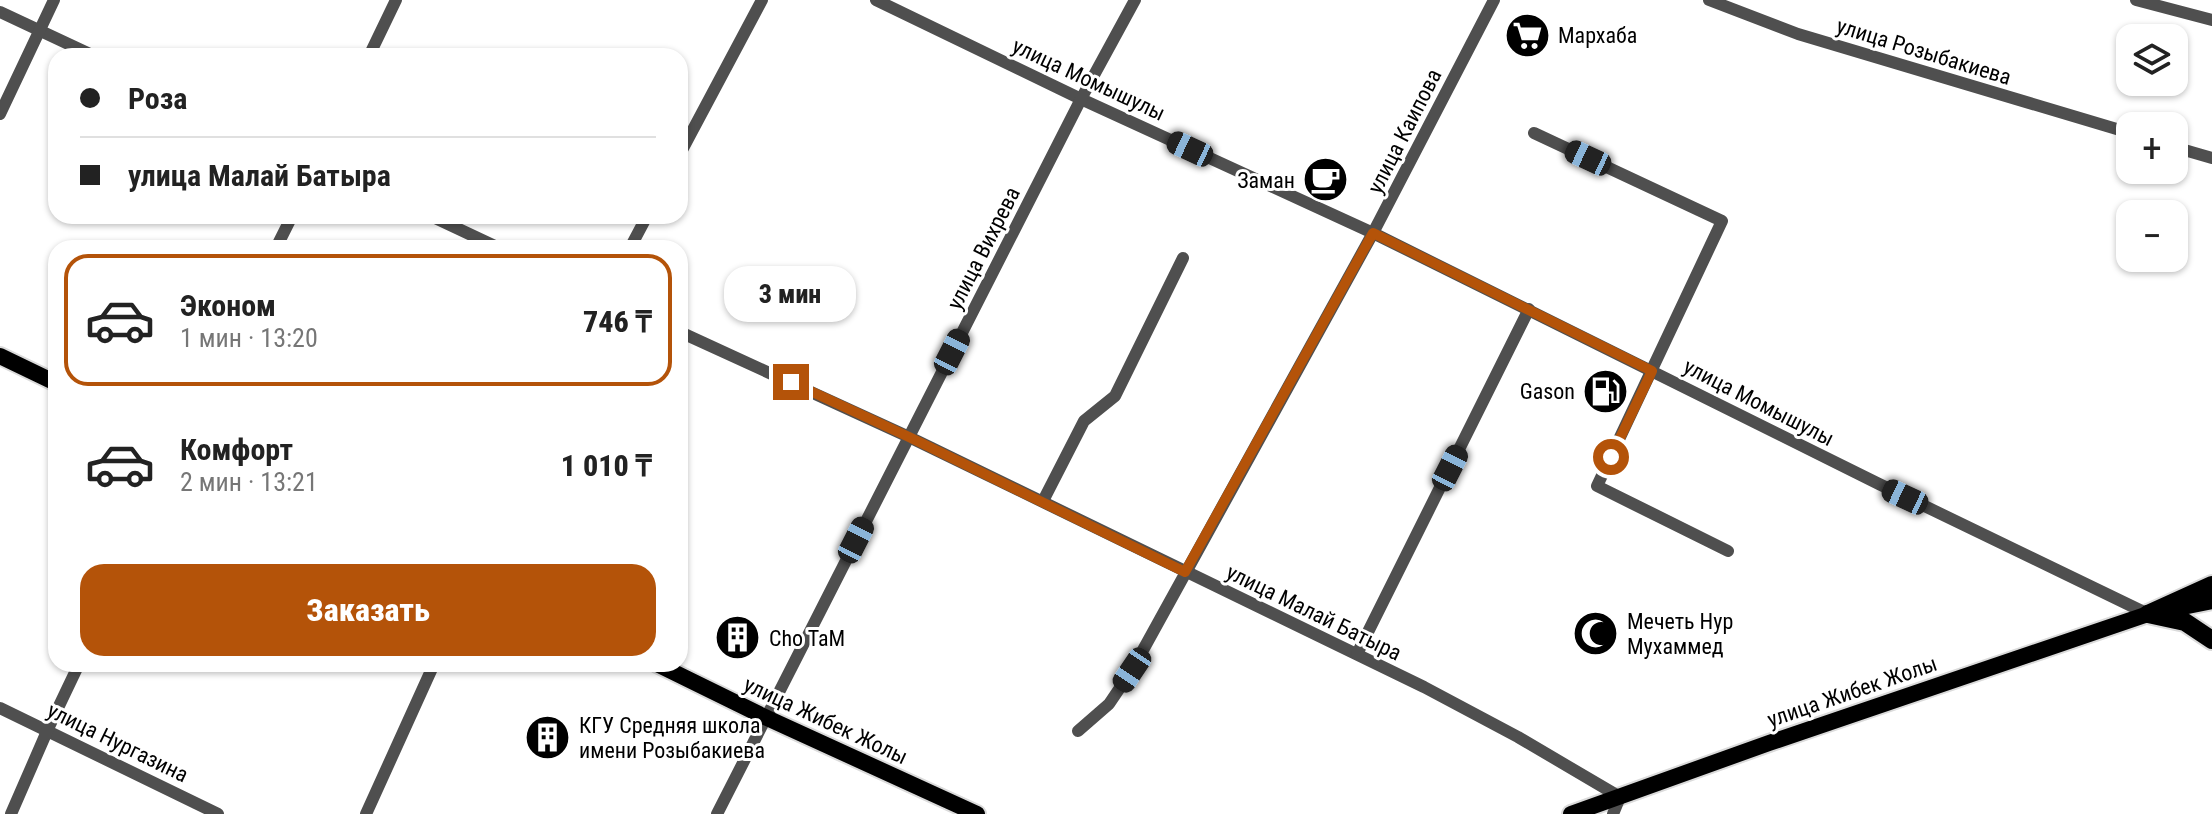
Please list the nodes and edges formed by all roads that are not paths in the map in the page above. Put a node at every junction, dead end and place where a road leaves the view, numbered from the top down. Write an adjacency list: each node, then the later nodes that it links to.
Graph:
1 (54, 0): 11 (street)
2 (396, 0): 13 (street)
3 (762, 0): 18 (street)
4 (876, 0): 14 (street, улица Момышулы)
5 (1135, 0): 14 (street, улица Вихрева)
6 (1494, 0): 22 (street, улица Каипова)
7 (1709, 0): 16 (street, улица Розыбакиева)
8 (2136, 0): 10 (street)
9 (0, 12): 11 (street)
10 (2212, 20)
11 (39, 30): 12 (street); 15 (street)
12 (77, 48)
13 (373, 48)
14 (1081, 99): 22 (street, улица Момышулы); 30 (street, улица Вихрева)
15 (0, 114)
16 (2116, 129)
17 (1534, 133): 28 (street)
18 (688, 139)
19 (2188, 151): 20 (street)
20 (2212, 158)
21 (448, 224): 23 (street)
22 (1373, 233): 25 (street, улица Момышулы); 33 (street, улица Каипова)
23 (482, 240)
24 (1183, 258): 31 (street)
25 (1529, 309): 28 (street, улица Момышулы); 38 (street)
26 (688, 336): 30 (street, улица Малай Батыра)
27 (0, 356): 29 (main road)
28 (1652, 371): 32 (street); 36 (street, улица Момышулы)
29 (48, 379)
30 (909, 437): 31 (street, улица Малай Батыра); 43 (street, улица Вихрева)
31 (1043, 501): 33 (street, улица Малай Батыра)
32 (1728, 551)
33 (1185, 572): 38 (street, улица Малай Батыра); 45 (street, улица Каипова)
34 (2212, 585): 36 (highway)
35 (2212, 601): 36 (main road, улица Жибек Жолы)
36 (2148, 614): 37 (highway); 46 (main road, улица Жибек Жолы)
37 (2212, 640)
38 (1357, 654): 46 (street, улица Малай Батыра)
39 (75, 672): 44 (street)
40 (430, 672): 49 (street)
41 (673, 672): 43 (main road, улица Жибек Жолы)
42 (0, 708): 44 (street, улица Нургазина)
43 (767, 718): 50 (street, улица Вихрева); 51 (main road, улица Жибек Жолы)
44 (48, 729): 47 (street); 48 (street, улица Нургазина)
45 (1078, 731)
46 (1620, 797): 52 (main road, улица Жибек Жолы); 53 (street)
47 (11, 814)
48 (218, 814)
49 (366, 814)
50 (717, 814)
51 (977, 814)
52 (1571, 814)
53 (1613, 814)

